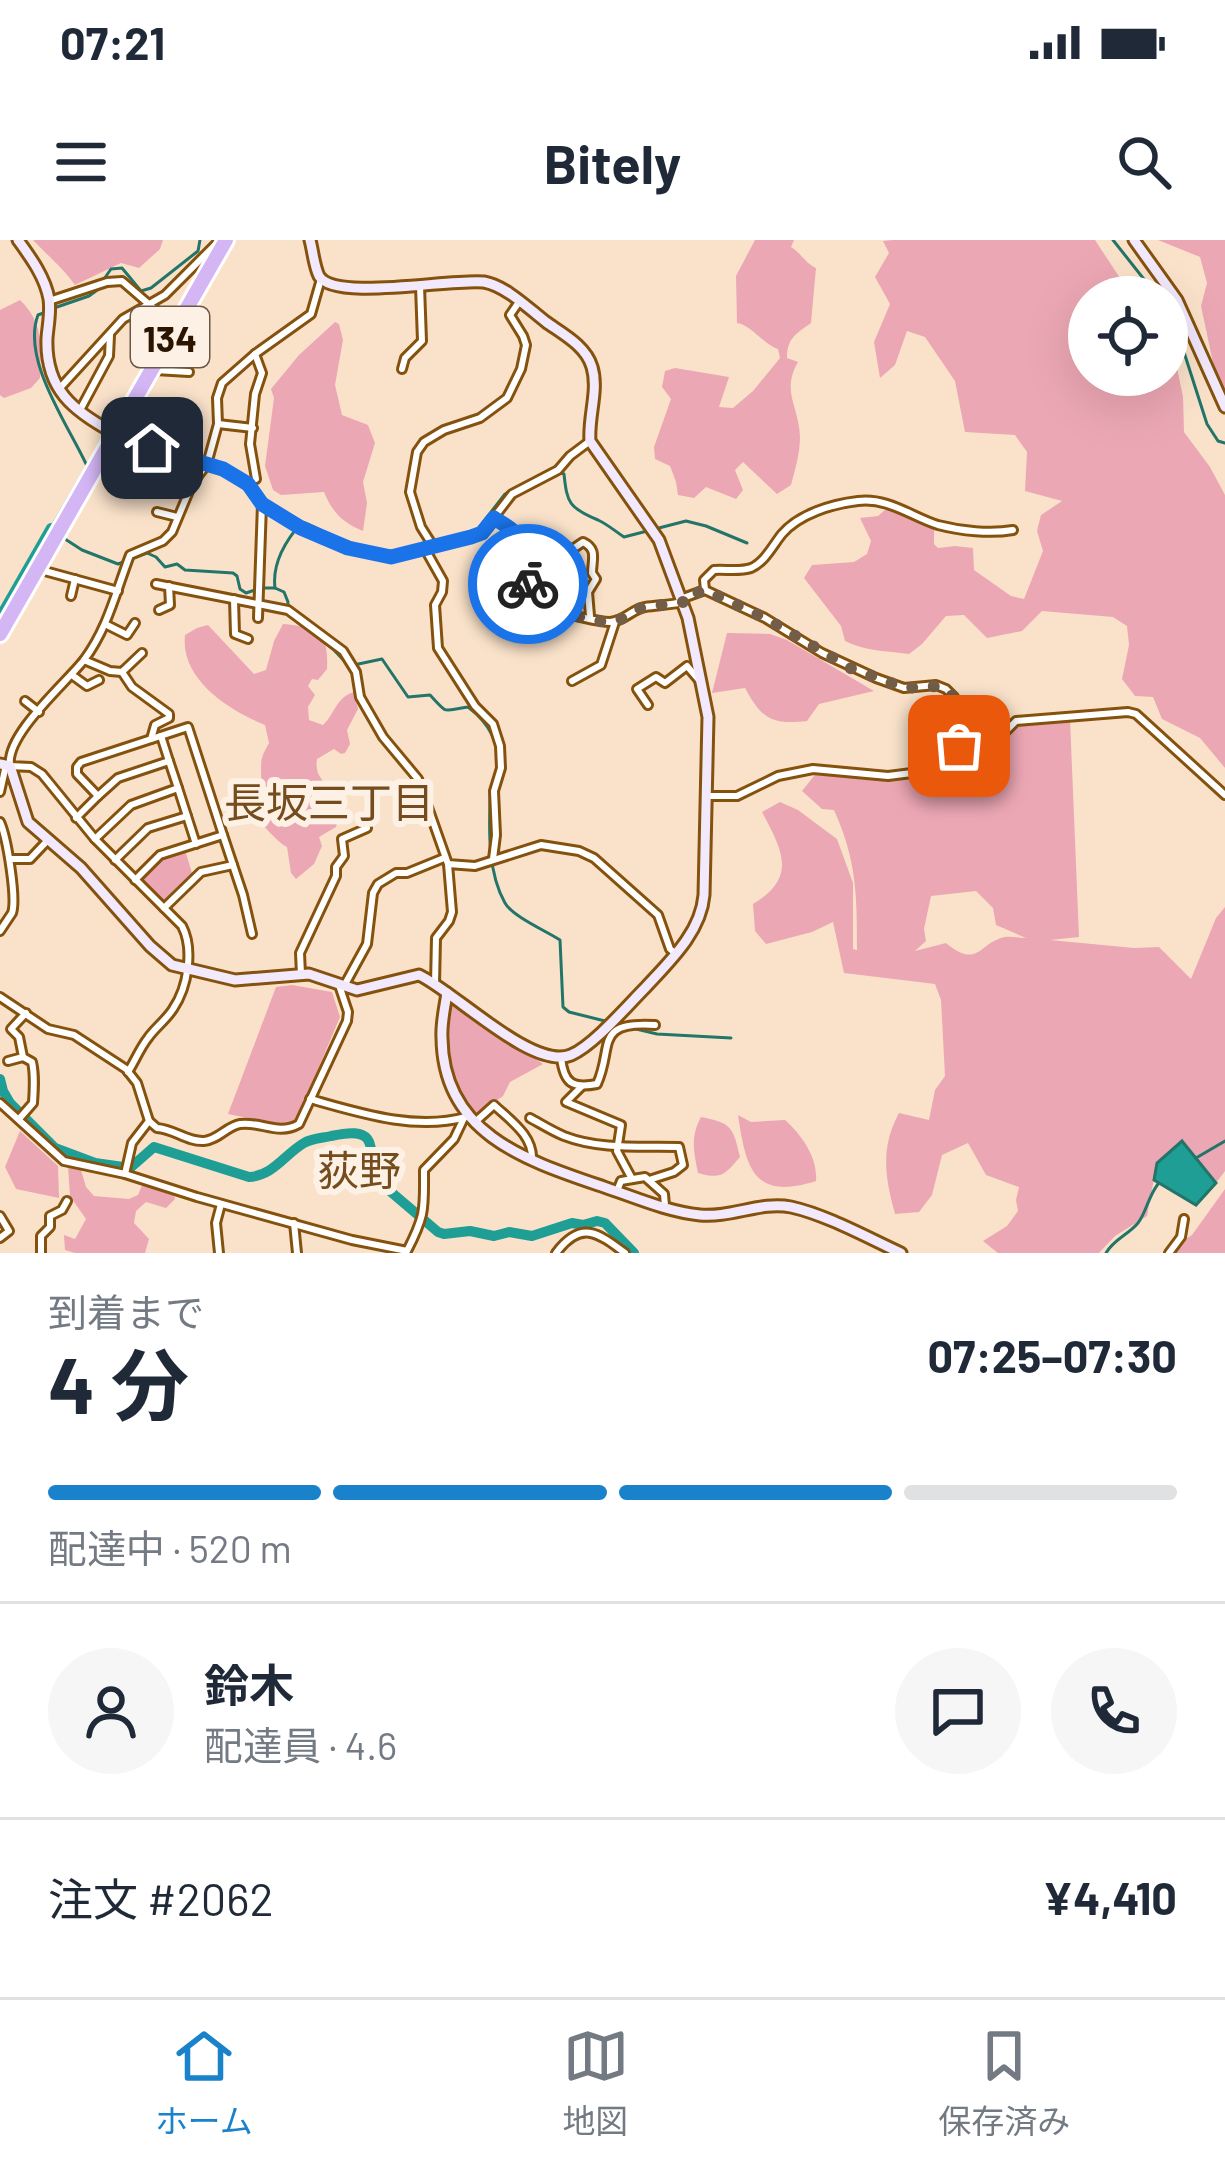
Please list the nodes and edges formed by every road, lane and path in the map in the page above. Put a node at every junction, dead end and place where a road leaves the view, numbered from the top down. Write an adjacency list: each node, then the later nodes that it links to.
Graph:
1 (18, 240): 8 (street)
2 (224, 240): 9 (street); 10 (highway, 134)
3 (310, 240): 5 (street)
4 (1135, 240): 17 (street)
5 (321, 279): 6 (street); 12 (street)
6 (420, 286): 7 (street); 13 (street)
7 (519, 302): 24 (street); 37 (street)
8 (49, 303): 9 (street); 16 (street)
9 (149, 304): 10 (street); 11 (street)
10 (176, 327): 14 (highway, 134)
11 (111, 331): 16 (street); 18 (street)
12 (255, 354): 20 (street); 21 (street)
13 (402, 369)
14 (152, 370): 15 (street); 22 (highway, 134)
15 (189, 372)
16 (59, 388): 18 (street)
17 (1225, 407)
18 (79, 413): 22 (street)
19 (165, 424): 25 (street)
20 (218, 424): 21 (street); 28 (street)
21 (253, 428): 30 (street)
22 (114, 434): 25 (street); 38 (highway, 134)
23 (191, 434): 27 (street)
24 (590, 441): 35 (street); 47 (street)
25 (157, 450): 26 (street); 29 (street)
26 (177, 457): 27 (street); 31 (street)
27 (189, 460): 28 (street)
28 (207, 464): 32 (street); 34 (street)
29 (146, 471)
30 (256, 479)
31 (170, 481)
32 (262, 504): 37 (street); 48 (street)
33 (158, 512): 34 (street)
34 (178, 517): 43 (street)
35 (494, 518): 37 (street); 42 (street)
36 (1013, 530): 44 (street)
37 (429, 548): 88 (street)
38 (38, 569): 39 (street); 56 (highway, 134)
39 (75, 579): 43 (street); 45 (street)
40 (156, 584): 41 (street)
41 (169, 586): 46 (street); 49 (street)
42 (533, 589): 52 (street); 52 (street)
43 (118, 590): 54 (street)
44 (705, 590): 47 (street); 72 (street)
45 (71, 596)
46 (234, 599): 48 (street); 57 (street)
47 (683, 600): 53 (street); 64 (street)
48 (259, 605): 51 (street); 89 (street)
49 (159, 610)
50 (93, 618): 54 (street)
51 (258, 618)
52 (590, 618): 53 (street)
53 (615, 622): 63 (street)
54 (106, 623): 55 (street); 59 (street)
55 (135, 623)
56 (0, 634)
57 (248, 639)
58 (142, 653): 60 (street)
59 (84, 660): 60 (street); 61 (street)
60 (122, 672): 69 (street)
61 (72, 674): 62 (street); 67 (street)
62 (99, 680)
63 (572, 681)
64 (701, 683): 66 (street); 77 (street)
65 (25, 701): 67 (street)
66 (648, 705)
67 (40, 712): 71 (street)
68 (161, 736): 69 (street); 70 (street); 82 (street)
69 (151, 739): 76 (street)
70 (169, 761): 73 (street); 76 (street)
71 (6, 765): 74 (street); 79 (street); 84 (street)
72 (959, 774): 75 (street); 77 (street)
73 (178, 788): 78 (street); 83 (street)
74 (0, 792)
75 (1225, 795)
76 (98, 796): 79 (street)
77 (707, 796): 97 (street)
78 (187, 815): 85 (street); 87 (street)
79 (76, 818): 83 (street)
80 (0, 822): 86 (street)
81 (367, 828): 99 (street)
82 (223, 836): 85 (street); 90 (street)
83 (95, 839): 87 (street)
84 (48, 840): 86 (street); 98 (street)
85 (196, 844): 91 (street)
86 (10, 860): 92 (street)
87 (115, 860): 91 (street)
88 (490, 860): 89 (street); 97 (street)
89 (446, 861): 100 (street); 101 (street)
90 (233, 865): 94 (street); 96 (street)
91 (135, 880): 94 (street)
92 (10, 882): 93 (street); 95 (street)
93 (0, 888)
94 (164, 908): 98 (street)
95 (0, 931)
96 (252, 934)
97 (675, 953): 107 (street)
98 (185, 969): 99 (street); 109 (street)
99 (301, 974): 101 (street)
100 (435, 984): 101 (street); 102 (street)
101 (342, 985): 111 (street)
102 (448, 993): 107 (street); 114 (street)
103 (0, 997): 104 (street)
104 (26, 1013): 106 (street); 109 (street)
105 (655, 1025): 110 (street)
106 (23, 1057): 108 (street); 113 (street)
107 (561, 1058): 110 (street)
108 (8, 1061)
109 (128, 1072): 116 (street)
110 (583, 1085): 117 (street)
111 (310, 1099): 114 (street); 116 (street)
112 (0, 1103): 113 (street)
113 (23, 1116): 119 (street)
114 (469, 1118): 118 (street); 118 (street); 132 (street)
115 (530, 1118): 117 (street)
116 (149, 1121): 119 (street)
117 (617, 1147): 120 (street); 121 (street)
118 (532, 1160): 122 (street)
119 (125, 1174): 124 (street)
120 (632, 1179): 121 (street); 122 (street)
121 (650, 1180): 125 (street)
122 (617, 1191): 125 (street)
123 (67, 1201): 129 (street)
124 (221, 1204): 128 (street); 134 (street)
125 (665, 1206): 138 (street)
126 (0, 1216): 130 (street)
127 (1184, 1219): 139 (street)
128 (294, 1223): 132 (street); 135 (street)
129 (41, 1236): 131 (street); 133 (street)
130 (0, 1238)
131 (32, 1242)
132 (410, 1252)
133 (41, 1253)
134 (219, 1253)
135 (298, 1253)
136 (556, 1253): 137 (street)
137 (625, 1253)
138 (901, 1253)
139 (1169, 1253)

